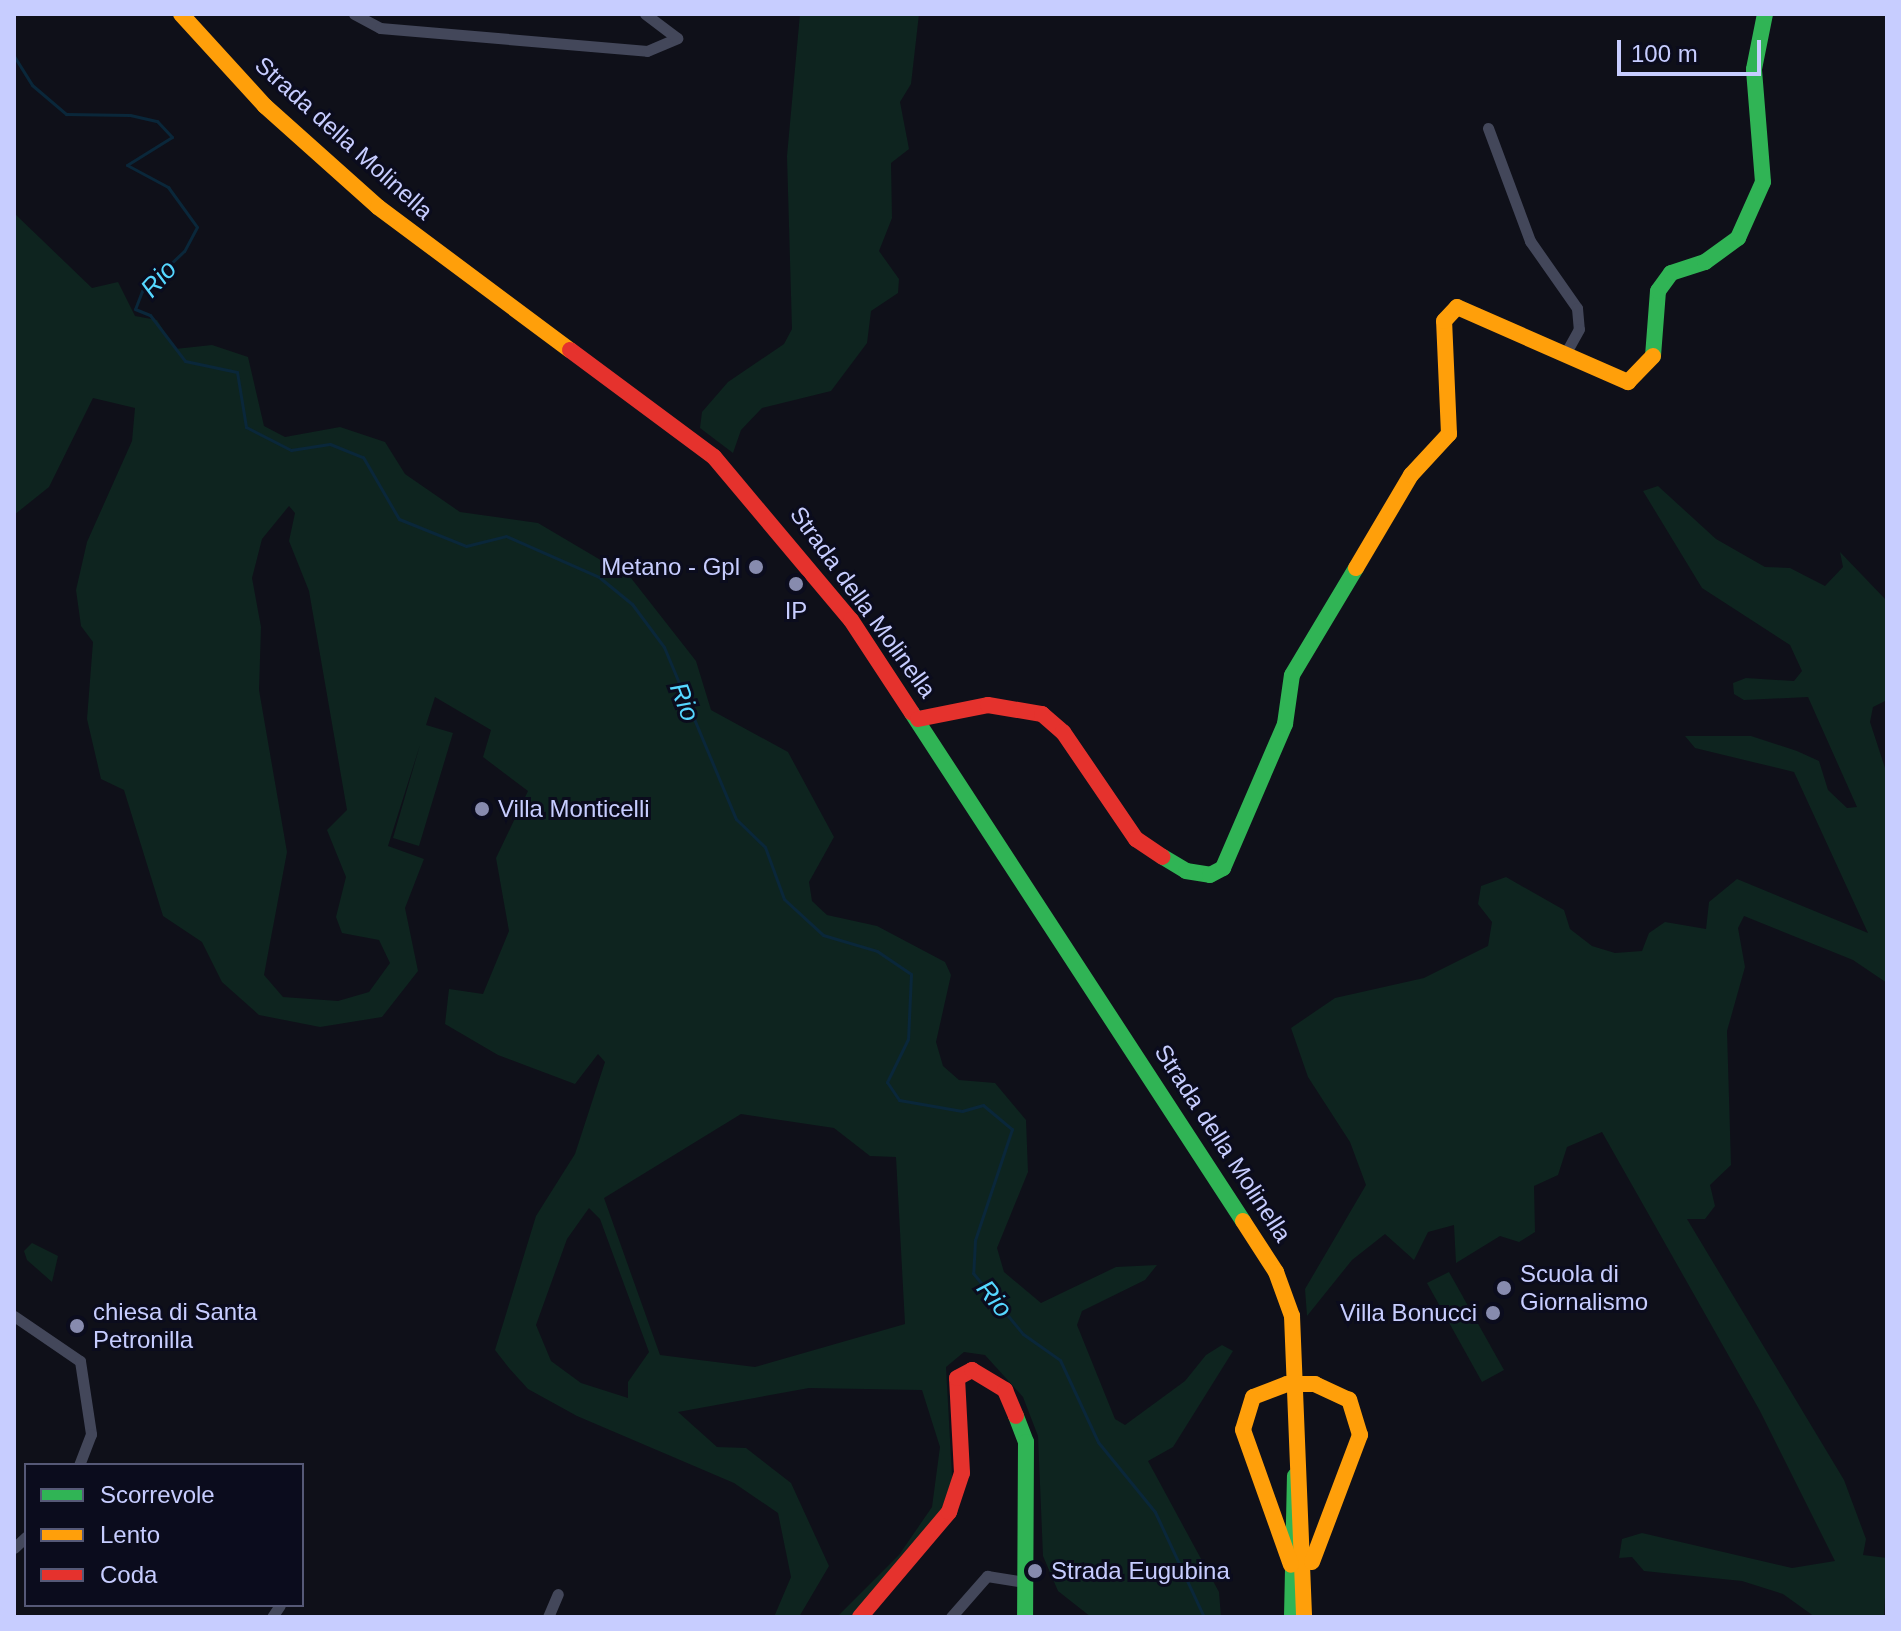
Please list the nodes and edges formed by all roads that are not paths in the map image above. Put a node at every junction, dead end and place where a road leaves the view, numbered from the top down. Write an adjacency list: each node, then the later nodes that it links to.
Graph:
1 (181, 14): 7 (street, Strada della Molinella)
2 (354, 14): 3 (street)
3 (645, 14)
4 (1765, 14): 6 (street)
5 (1488, 128): 6 (street)
6 (1565, 354): 7 (street)
7 (918, 719): 9 (street, Strada della Molinella)
8 (14, 1316): 10 (street)
9 (1300, 1451): 11 (street, Strada della Molinella); 12 (street, Strada della Molinella); 20 (street, Strada della Molinella)
10 (80, 1463)
11 (1312, 1562): 12 (street, bridge); 21 (street, Strada della Molinella)
12 (1291, 1565): 19 (street, Strada della Molinella)
13 (1026, 1582): 16 (street); 17 (street); 18 (street)
14 (558, 1594): 15 (street)
15 (548, 1617)
16 (860, 1617)
17 (951, 1617)
18 (1025, 1617)
19 (1292, 1617)
20 (1304, 1617)
21 (1313, 1617)

